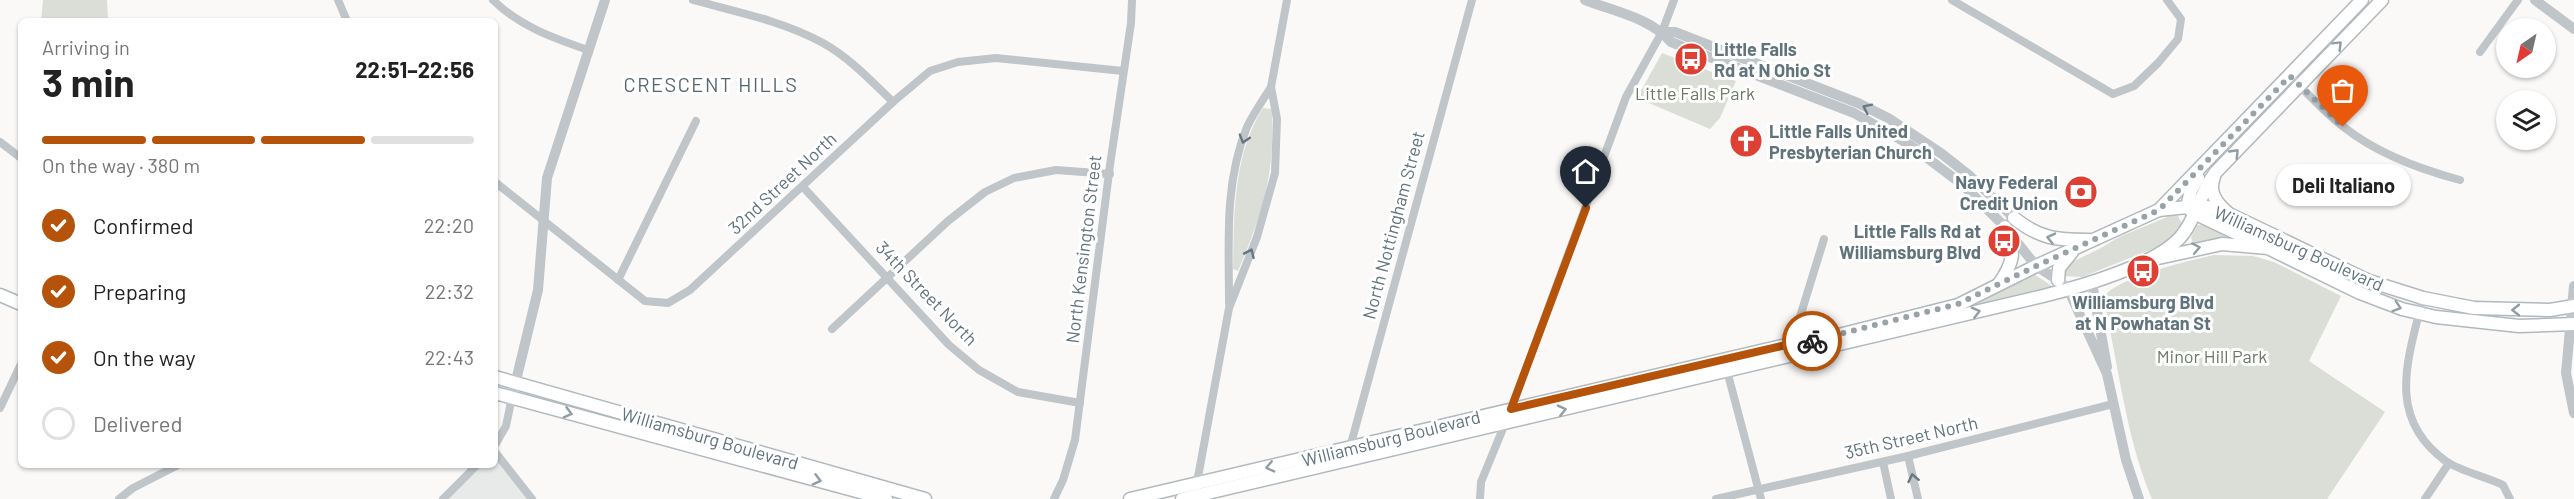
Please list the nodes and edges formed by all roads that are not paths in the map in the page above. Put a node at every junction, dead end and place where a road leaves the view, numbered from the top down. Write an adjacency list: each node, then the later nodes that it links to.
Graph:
1 (338, 0): 16 (street)
2 (493, 0): 19 (street)
3 (605, 0): 19 (street)
4 (693, 0): 24 (street)
5 (1132, 0): 21 (street, North Kensington Street)
6 (1287, 0): 23 (street)
7 (1472, 0): 75 (street, North Nottingham Street)
8 (1585, 0): 18 (street)
9 (1674, 0): 18 (street)
10 (1952, 0): 11 (street)
11 (2167, 0)
12 (2362, 0): 22 (main road)
13 (2518, 0): 20 (street)
14 (2535, 0): 17 (street)
15 (2379, 1): 22 (main road, one-way to 15)
16 (346, 18)
17 (2574, 29)
18 (1662, 32): 38 (street); 71 (street)
19 (588, 50): 37 (street)
20 (2480, 52)
21 (1123, 71): 24 (street, 32nd Street North); 30 (street, North Kensington Street)
22 (2295, 80): 28 (main road); 29 (main road, one-way to 22); 31 (street)
23 (1271, 87): 56 (street, one-way to 23); 56 (street, one-way to 56)
24 (893, 102): 33 (street, 32nd Street North)
25 (696, 121): 46 (street)
26 (0, 142): 27 (street)
27 (18, 156)
28 (2211, 157): 34 (main road); 35 (main road)
29 (2215, 173): 34 (main road); 36 (main road)
30 (1110, 174): 45 (street); 68 (street, North Kensington Street)
31 (2460, 180)
32 (498, 184): 37 (street, 32nd Street North)
33 (803, 187): 45 (street, 34th Street North); 46 (street, 32nd Street North)
34 (2192, 209): 35 (main road, Williamsburg Boulevard); 36 (main road, Williamsburg Boulevard); 41 (main road, Williamsburg Boulevard); 43 (main road, Williamsburg Boulevard)
35 (2159, 210): 40 (main road, Williamsburg Boulevard)
36 (2229, 214): 53 (main road, Williamsburg Boulevard)
37 (543, 221): 46 (street, 32nd Street North); 65 (street)
38 (2009, 223): 40 (main road, one-way to 38); 44 (street); 49 (main road)
39 (1824, 239): 60 (street)
40 (2093, 240): 42 (main road, Williamsburg Boulevard)
41 (2264, 246): 43 (main road, one-way to 41); 57 (main road, Williamsburg Boulevard, one-way to 57)
42 (2075, 249): 44 (main road, Williamsburg Boulevard); 47 (main road)
43 (2139, 264): 48 (main road, Williamsburg Boulevard)
44 (2036, 266): 47 (street); 49 (main road, Williamsburg Boulevard)
45 (888, 277): 59 (street); 68 (street, 34th Street North)
46 (618, 280)
47 (2058, 280): 51 (street)
48 (2092, 283): 51 (main road, Williamsburg Boulevard); 63 (street)
49 (1998, 285): 60 (main road, Williamsburg Boulevard)
50 (2574, 286): 55 (street)
51 (2068, 289): 60 (main road, Williamsburg Boulevard, one-way to 51); 63 (street)
52 (0, 295): 54 (main road)
53 (2423, 298): 55 (main road, Williamsburg Boulevard, one-way to 53); 57 (street)
54 (18, 303)
55 (2573, 306): 58 (street)
56 (1229, 308): 83 (street)
57 (2419, 313): 58 (main road, Williamsburg Boulevard); 79 (street)
58 (2572, 324): 72 (street)
59 (832, 329)
60 (1800, 348): 61 (main road, Williamsburg Boulevard)
61 (1725, 366): 71 (main road, Williamsburg Boulevard); 73 (main road, Williamsburg Boulevard, one-way to 61); 82 (street)
62 (18, 370): 70 (street)
63 (2107, 374): 69 (street)
64 (498, 378): 65 (main road, Williamsburg Boulevard)
65 (516, 383): 67 (street); 88 (main road, Williamsburg Boulevard)
66 (498, 394): 67 (main road, Williamsburg Boulevard)
67 (512, 397): 74 (street); 87 (main road, Williamsburg Boulevard, one-way to 87)
68 (1080, 403): 89 (street, North Kensington Street)
69 (2113, 404): 77 (street, 35th Street North); 97 (street)
70 (0, 408)
71 (1511, 409): 73 (street); 75 (main road, Williamsburg Boulevard)
72 (2574, 413)
73 (1505, 424): 75 (main road, Williamsburg Boulevard); 92 (street)
74 (498, 440)
75 (1349, 454): 83 (main road, Williamsburg Boulevard)
76 (498, 456): 86 (street)
77 (1908, 456): 78 (street, 35th Street North); 96 (street, one-way to 77)
78 (1883, 462): 82 (street, 35th Street North); 95 (street)
79 (2449, 463): 98 (street); 99 (street)
80 (172, 468): 84 (street)
81 (474, 468): 85 (street)
82 (1758, 489): 93 (street, 35th Street North); 94 (street)
83 (1196, 493): 90 (main road, Williamsburg Boulevard); 91 (main road, Williamsburg Boulevard)
84 (120, 499)
85 (443, 499)
86 (532, 499)
87 (886, 499)
88 (925, 499)
89 (1053, 499)
90 (1130, 499)
91 (1182, 499)
92 (1480, 499)
93 (1716, 499)
94 (1761, 499)
95 (1891, 499)
96 (1918, 499)
97 (2139, 499)
98 (2425, 499)
99 (2510, 499)

